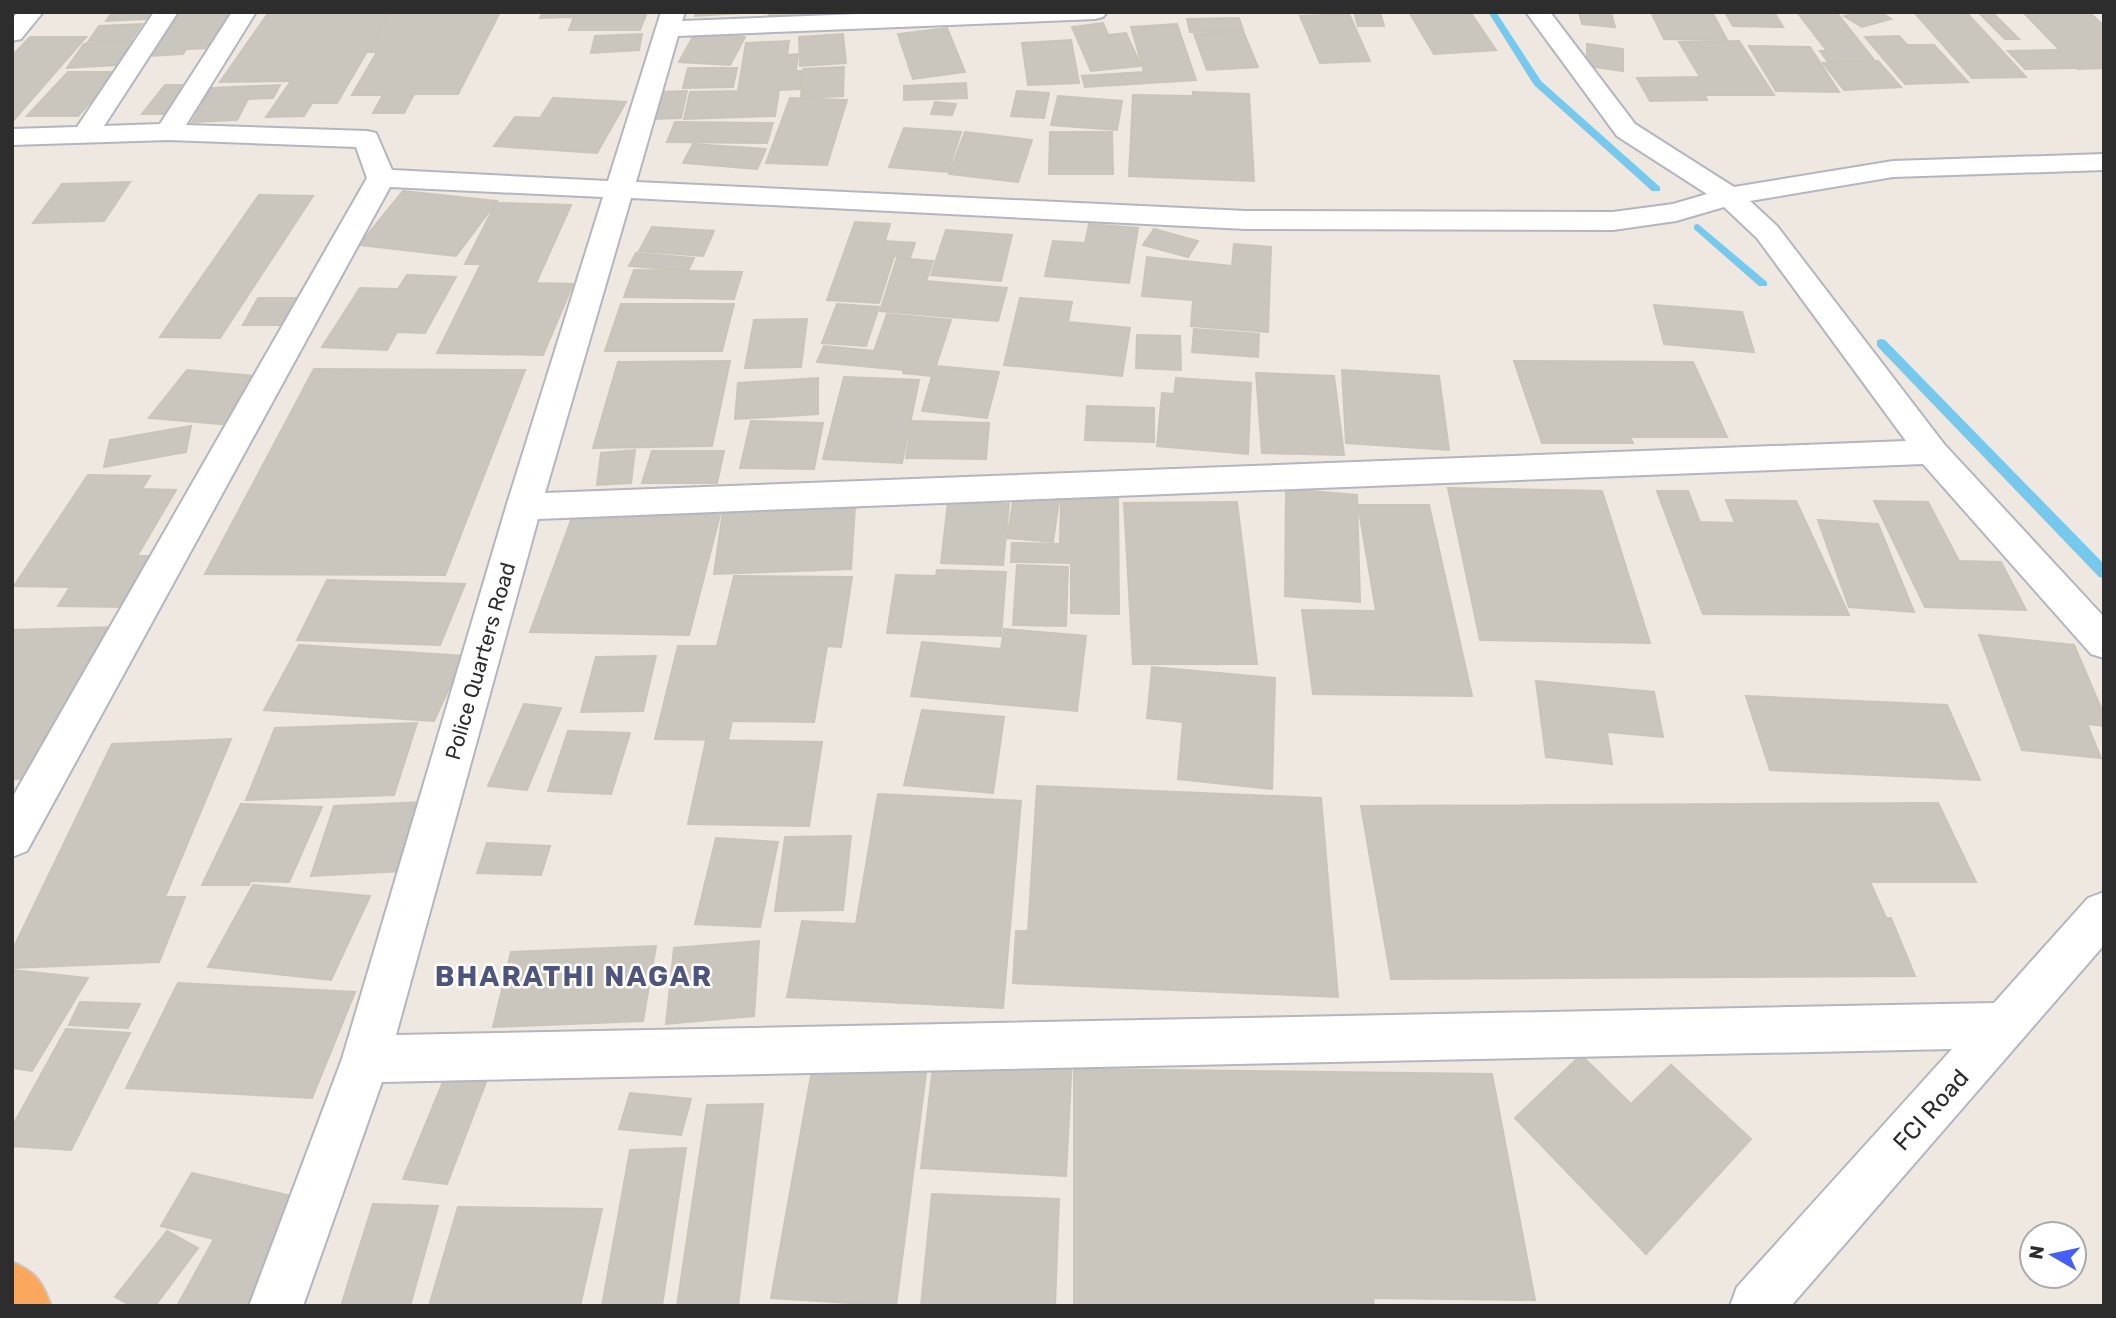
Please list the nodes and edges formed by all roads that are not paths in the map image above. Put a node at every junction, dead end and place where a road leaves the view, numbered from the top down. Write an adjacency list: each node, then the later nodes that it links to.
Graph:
1 (31, 12): 7 (street)
2 (166, 12): 9 (street)
3 (244, 12): 8 (street)
4 (1095, 12): 6 (street)
5 (1538, 12): 14 (street)
6 (671, 21): 13 (street, Police Quarters Road)
7 (12, 34)
8 (168, 132): 9 (street); 12 (street)
9 (85, 135): 10 (street)
10 (12, 137)
11 (2104, 162): 14 (street)
12 (381, 178): 13 (street); 18 (street)
13 (620, 190): 14 (street); 16 (street, Police Quarters Road)
14 (1729, 196): 15 (street)
15 (1932, 452): 16 (street); 17 (street)
16 (524, 507): 21 (street, Police Quarters Road)
17 (2104, 643)
18 (12, 838)
19 (2104, 912): 20 (street, FCI Road)
20 (2006, 1025): 21 (street); 25 (street, FCI Road)
21 (366, 1059): 24 (street, Police Quarters Road)
22 (12, 1288): 23 (highway)
23 (25, 1306)
24 (276, 1306)
25 (1756, 1306)

